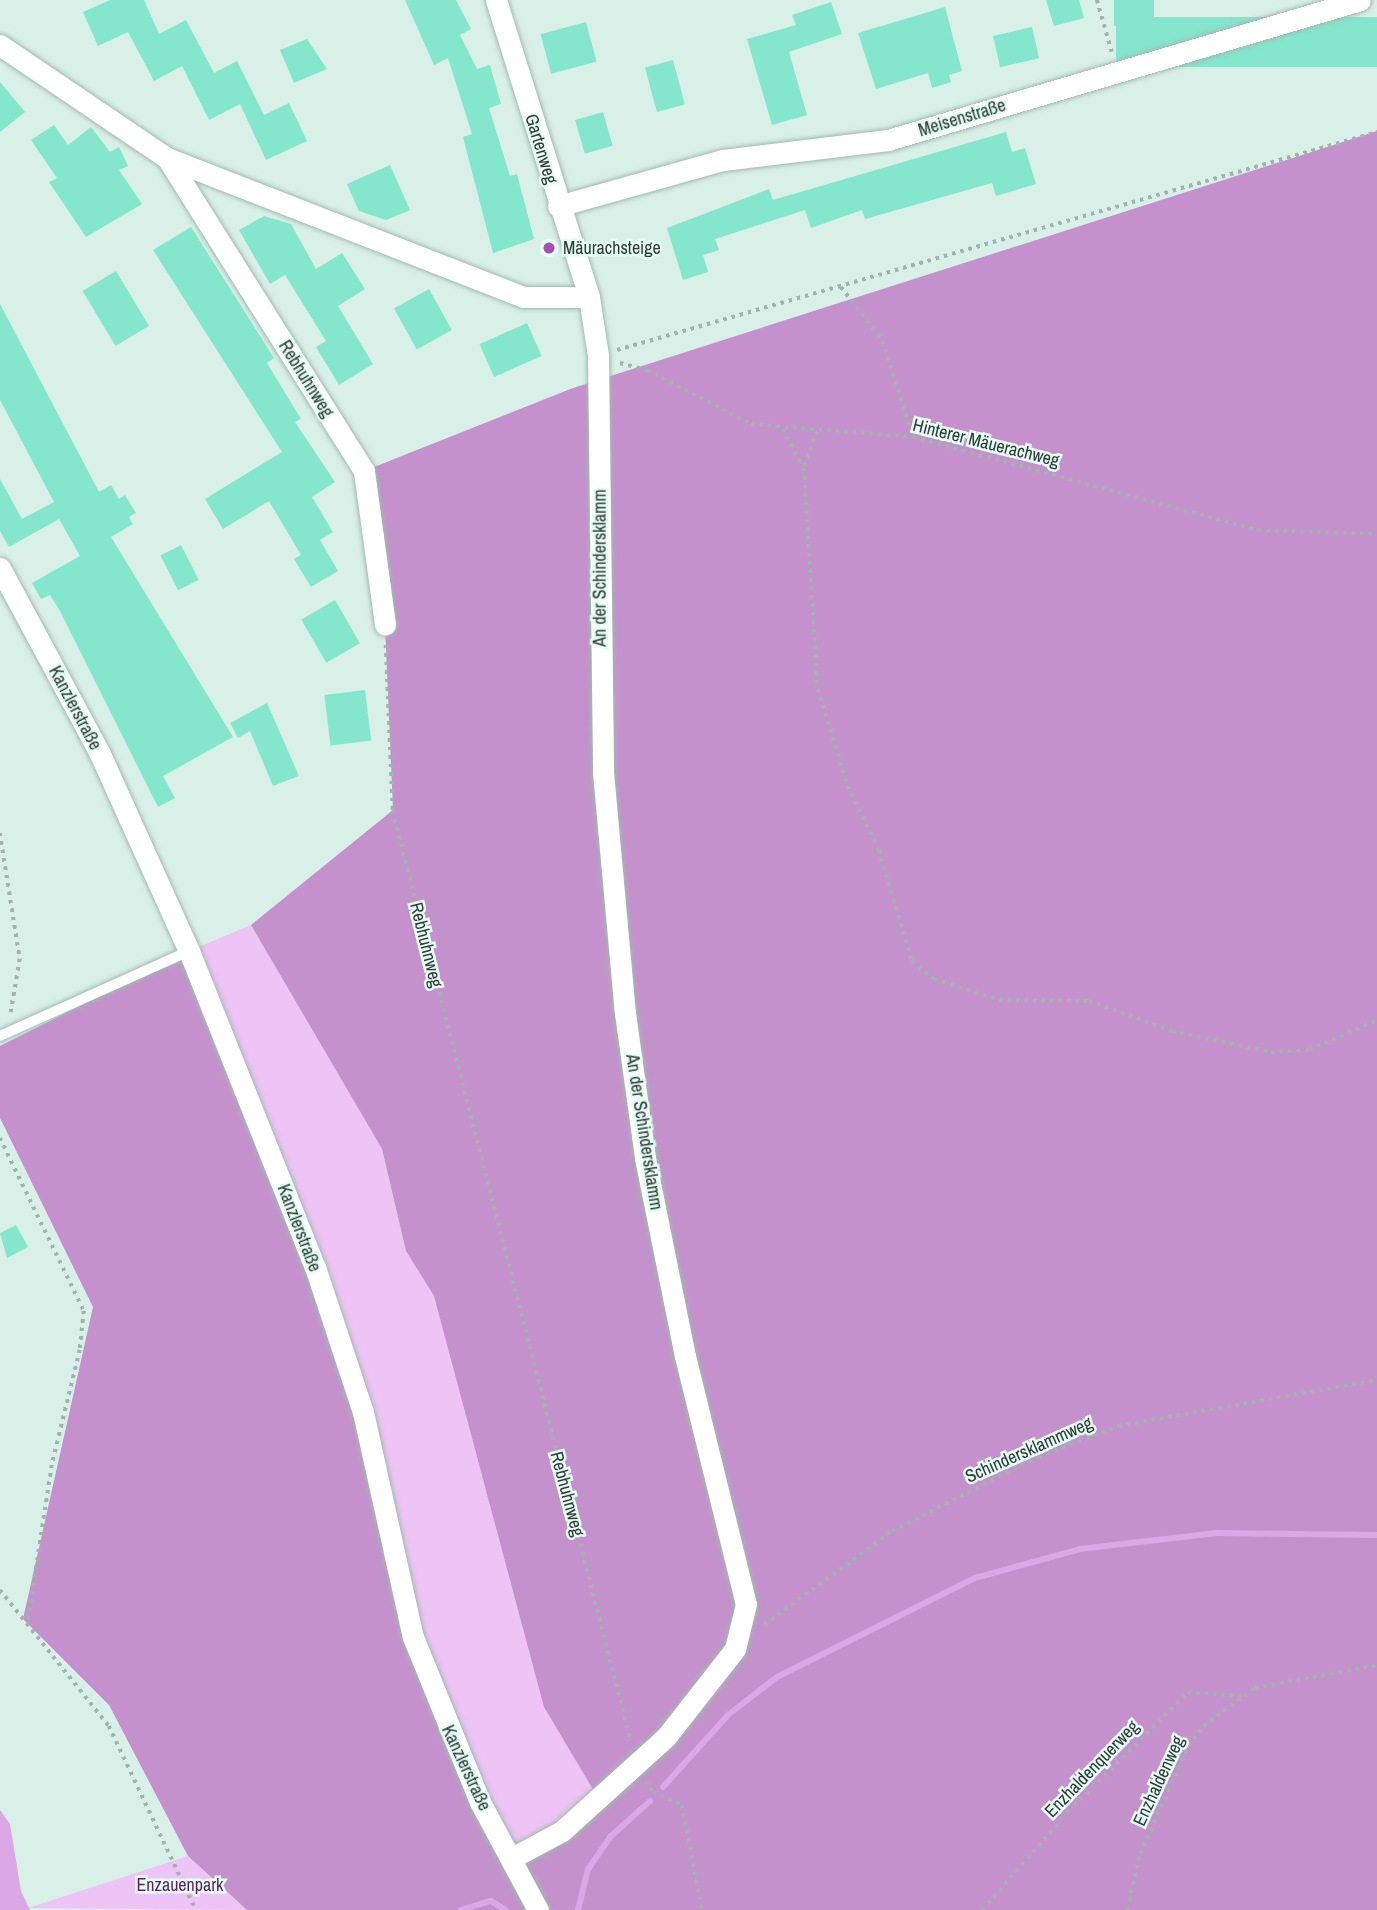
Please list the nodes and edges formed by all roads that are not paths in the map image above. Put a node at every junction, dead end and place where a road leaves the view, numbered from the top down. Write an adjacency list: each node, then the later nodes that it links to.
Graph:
1 (496, 0): 5 (street, Gartenweg)
2 (1360, 0): 5 (street, Meisenstraße)
3 (0, 45): 4 (street)
4 (167, 158): 6 (street); 8 (street, Rebhuhnweg)
5 (558, 206): 6 (street, Gartenweg)
6 (589, 297): 11 (street, An der Schindersklamm)
7 (0, 568): 9 (street, Kanzlerstraße)
8 (385, 625)
9 (190, 951): 10 (lane); 11 (street, Kanzlerstraße)
10 (2, 1035)
11 (512, 1857): 12 (street, Kanzlerstraße)
12 (538, 1910)

